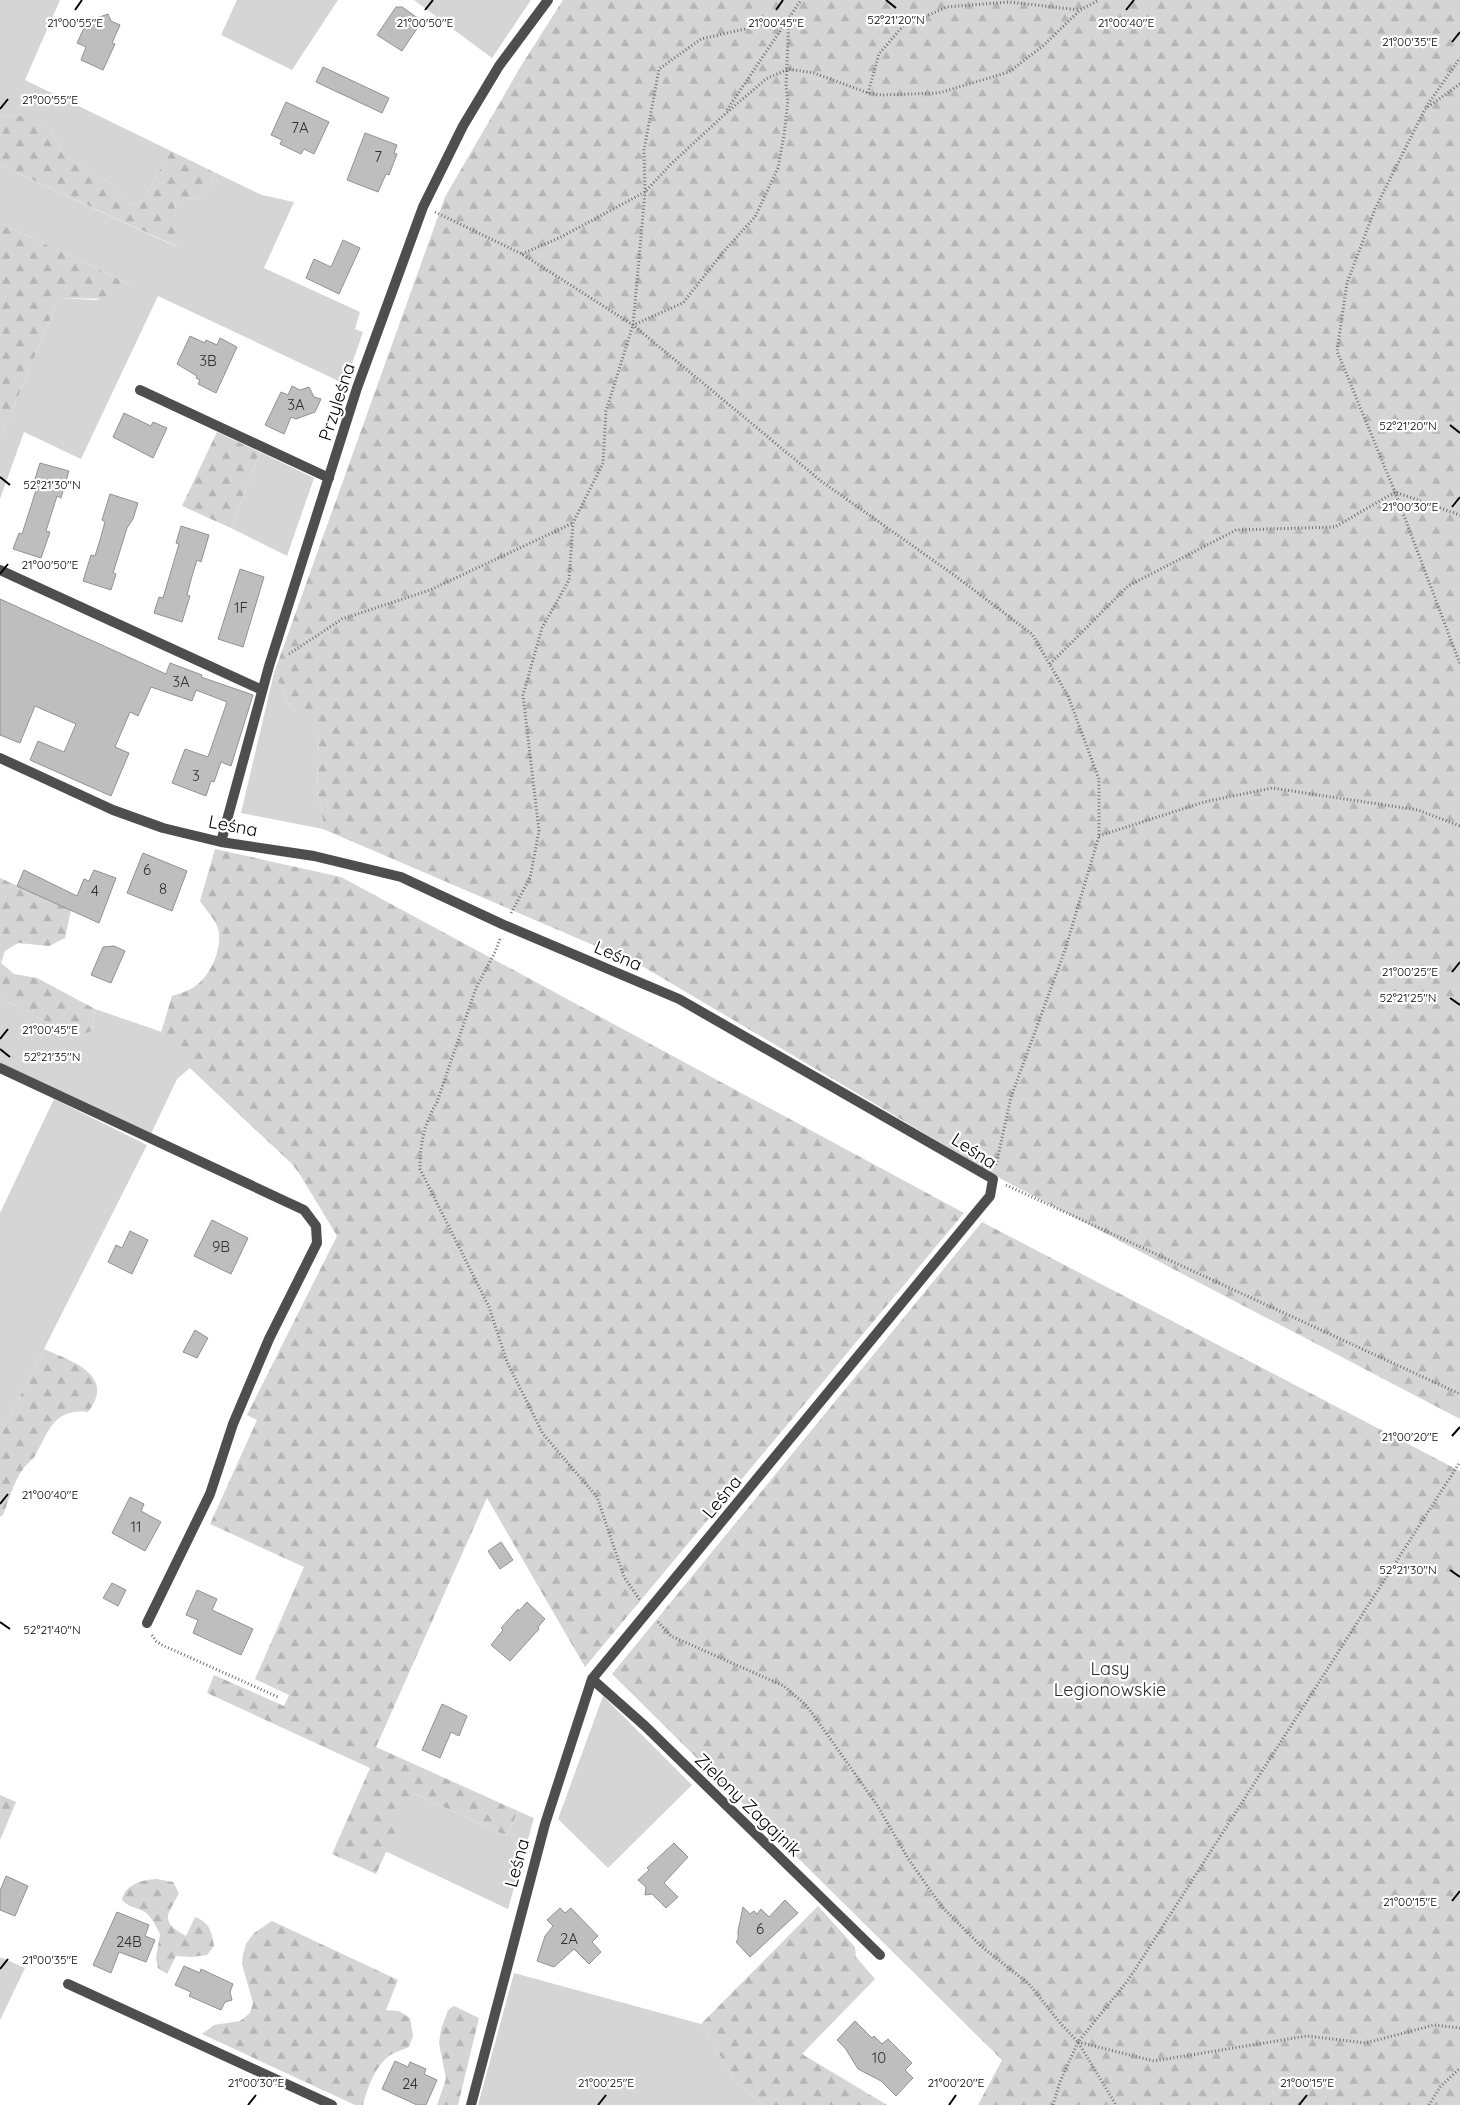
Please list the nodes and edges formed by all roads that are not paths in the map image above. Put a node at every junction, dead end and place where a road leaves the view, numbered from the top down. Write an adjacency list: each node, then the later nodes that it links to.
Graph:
1 (548, 0): 3 (street, Przyleśna)
2 (140, 390): 3 (street)
3 (329, 478): 5 (street, Przyleśna)
4 (0, 570): 5 (street)
5 (262, 690): 7 (street, Przyleśna)
6 (0, 758): 7 (street, Leśna)
7 (221, 842): 10 (street, Leśna)
8 (0, 1068): 9 (street)
9 (147, 1623)
10 (592, 1679): 11 (street, Zielony Zagajnik); 14 (street, Leśna)
11 (880, 1955)
12 (68, 1984): 13 (street)
13 (332, 2105)
14 (470, 2105)

